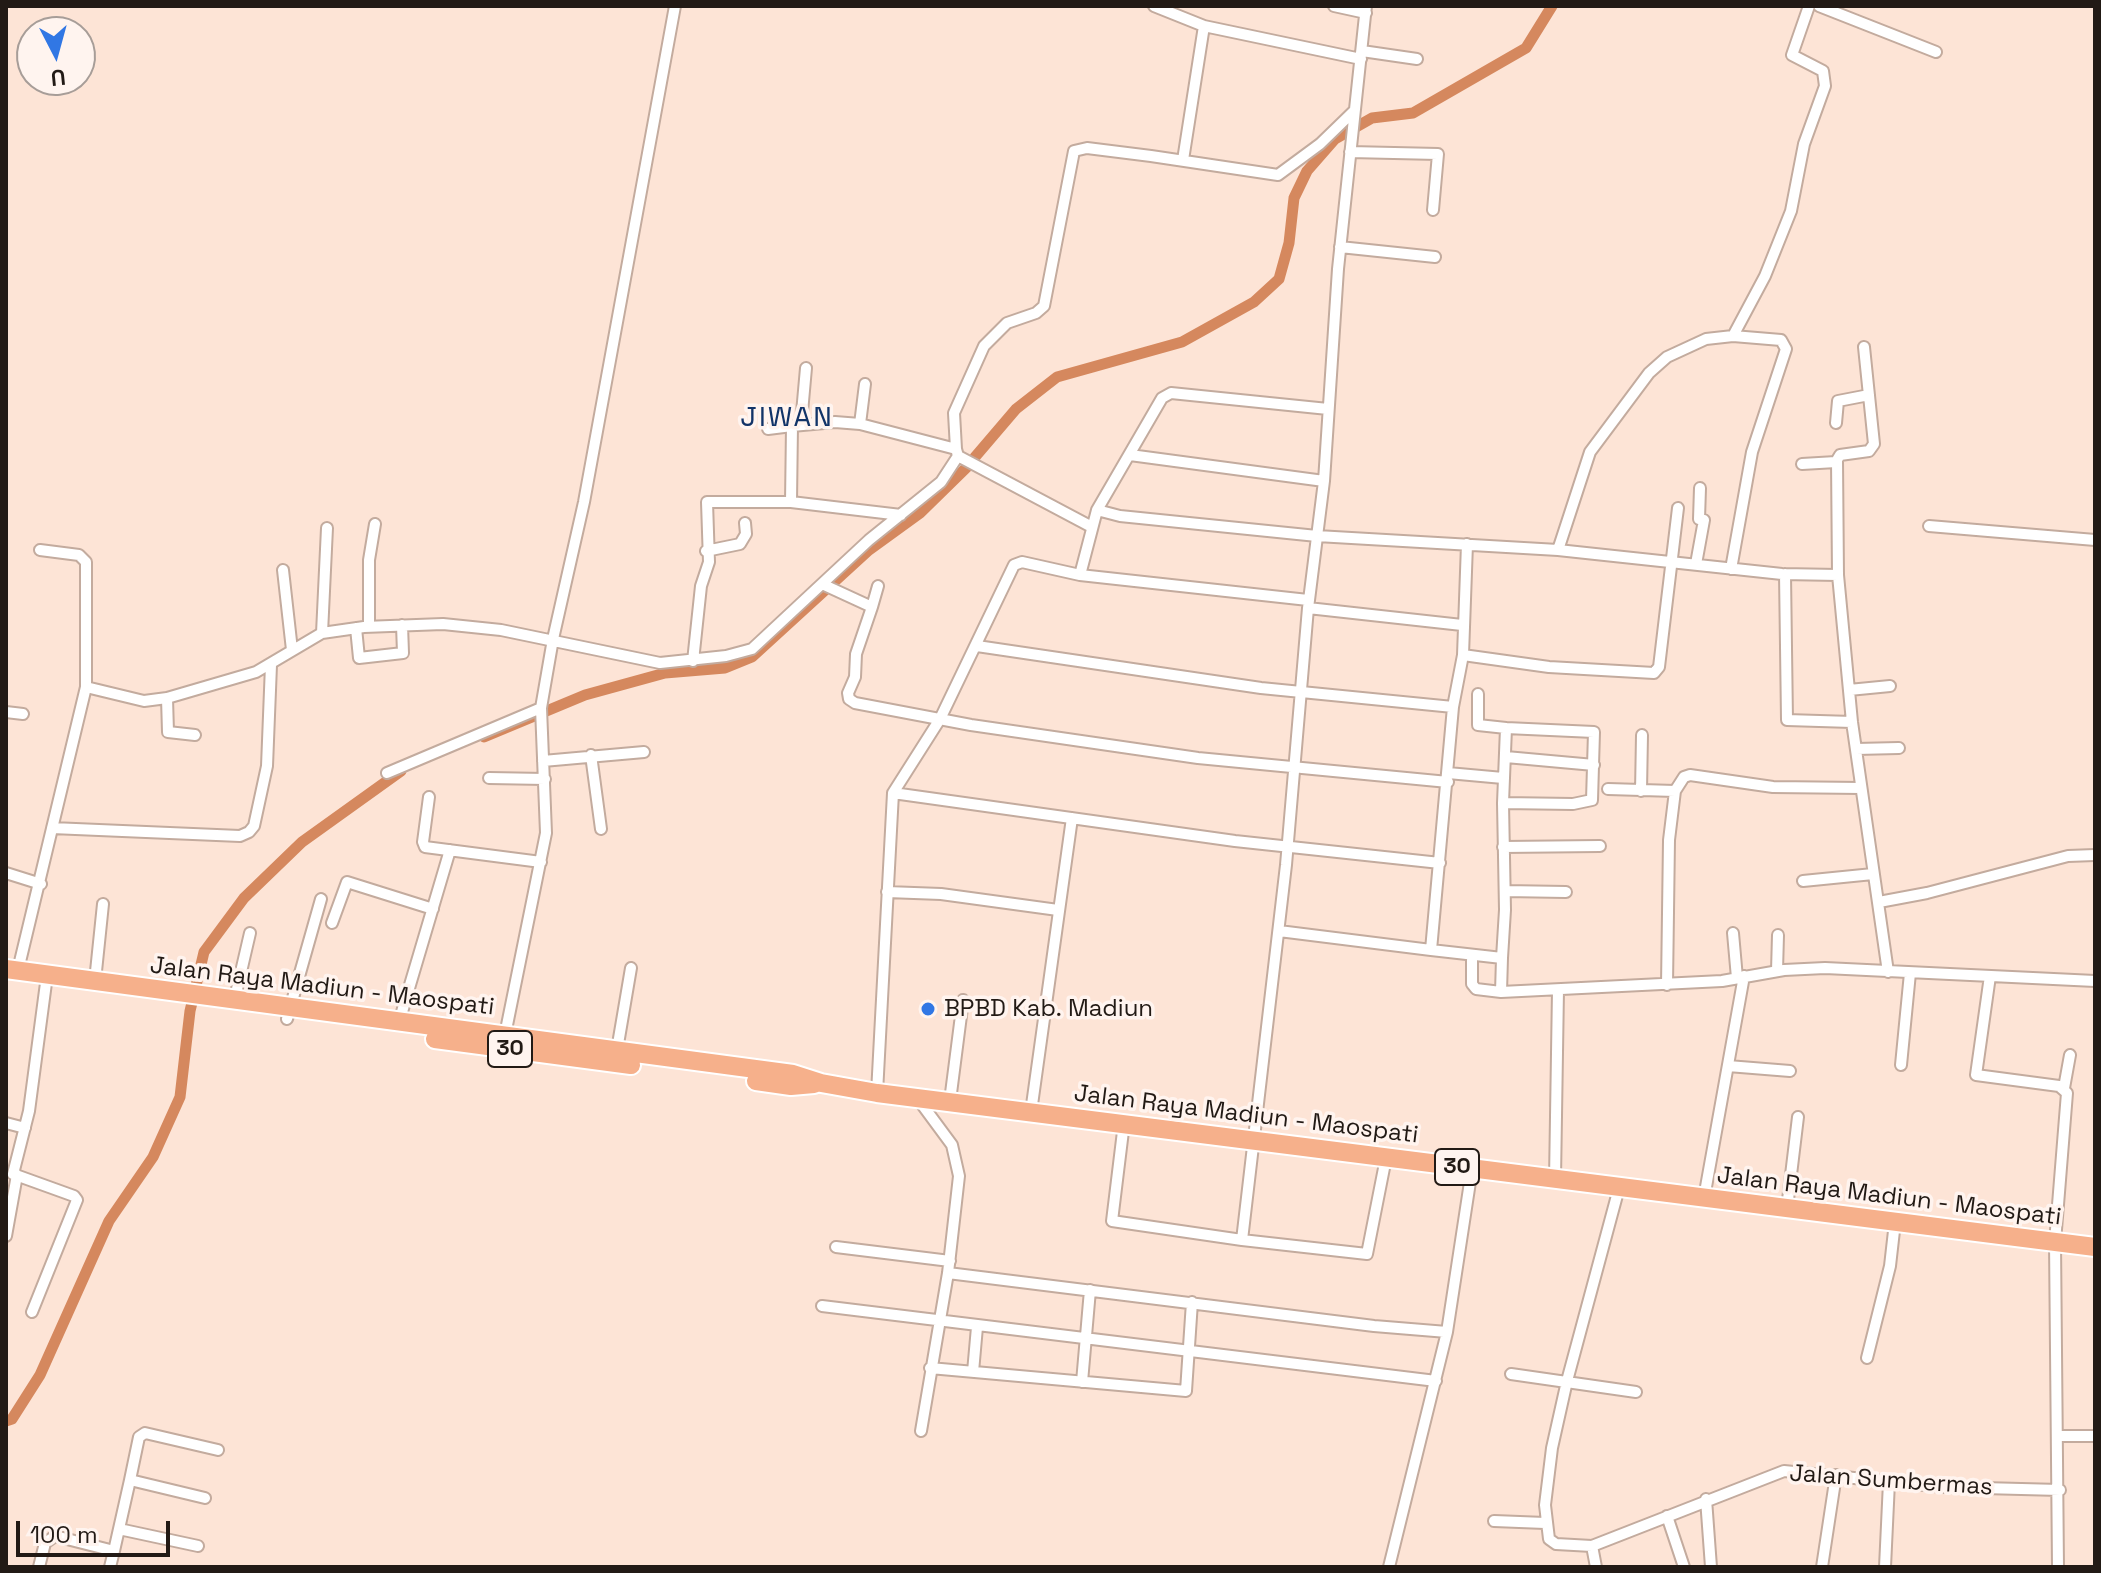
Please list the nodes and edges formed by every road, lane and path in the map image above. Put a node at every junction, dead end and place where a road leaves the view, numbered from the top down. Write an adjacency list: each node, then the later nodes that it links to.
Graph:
1 (675, 6): 64 (street)
2 (1154, 6): 7 (street)
3 (1334, 6): 6 (street)
4 (1809, 6): 17 (street)
5 (1819, 6): 8 (street)
6 (1366, 10): 9 (street)
7 (1204, 26): 9 (street); 13 (street)
8 (1936, 52)
9 (1362, 55): 10 (street); 11 (street)
10 (1417, 59)
11 (1354, 111): 12 (street); 13 (street)
12 (1351, 148): 14 (street); 15 (street)
13 (1183, 160): 27 (street)
14 (1433, 210)
15 (1340, 247): 16 (street); 22 (street)
16 (1435, 257)
17 (1733, 336): 46 (street); 50 (street)
18 (1864, 347): 21 (street)
19 (806, 368): 25 (street)
20 (865, 384): 24 (street)
21 (1869, 395): 23 (street); 29 (street)
22 (1328, 409): 28 (street); 31 (street)
23 (1836, 423)
24 (860, 424): 25 (street); 27 (street)
25 (796, 425): 26 (street); 33 (street)
26 (768, 429)
27 (957, 452): 36 (street); 39 (street)
28 (1130, 455): 31 (street); 35 (street)
29 (1836, 462): 30 (street); 54 (street)
30 (1802, 464)
31 (1324, 481): 42 (street)
32 (1700, 488): 49 (street)
33 (791, 502): 36 (street); 47 (street)
34 (1678, 508): 48 (street)
35 (1097, 510): 39 (street); 42 (street)
36 (901, 515): 55 (street)
37 (745, 523): 47 (street)
38 (375, 524): 61 (street)
39 (1090, 526): 53 (street)
40 (1929, 526): 43 (street)
41 (327, 528): 63 (street)
42 (1317, 536): 44 (street); 57 (street)
43 (2095, 540)
44 (1467, 544): 46 (street); 60 (street)
45 (40, 550): 71 (street)
46 (1558, 550): 48 (street)
47 (706, 551): 68 (street)
48 (1673, 561): 49 (street); 67 (street)
49 (1696, 564): 50 (street)
50 (1731, 569): 52 (street)
51 (283, 570): 66 (street)
52 (1785, 574): 54 (street); 81 (street)
53 (1080, 575): 57 (street); 65 (street)
54 (1838, 575): 72 (street)
55 (823, 584): 58 (street); 68 (street)
56 (878, 586): 58 (street)
57 (1308, 604): 60 (street); 73 (street)
58 (872, 607): 80 (street)
59 (402, 625): 61 (street); 62 (street); 64 (street)
60 (1462, 625): 67 (street)
61 (369, 627): 62 (street)
62 (356, 628): 63 (street)
63 (322, 633): 66 (street)
64 (553, 639): 68 (street); 77 (street)
65 (977, 646): 73 (street); 80 (street)
66 (292, 650): 69 (street)
67 (1463, 655): 76 (street)
68 (693, 661)
69 (271, 665): 75 (street); 106 (street)
70 (1890, 686): 72 (street)
71 (86, 687): 75 (street); 106 (street)
72 (1849, 690): 81 (street)
73 (1300, 691): 76 (street); 92 (street)
74 (1478, 694): 82 (street)
75 (167, 698): 83 (street)
76 (1453, 707): 94 (street)
77 (541, 710): 90 (street); 93 (street)
78 (6, 712): 79 (street)
79 (23, 714)
80 (940, 719): 92 (street); 102 (street)
81 (1852, 722): 86 (street)
82 (1506, 728): 89 (street); 91 (street)
83 (195, 735)
84 (1642, 735): 100 (street)
85 (1899, 748): 86 (street)
86 (1856, 749): 98 (street)
87 (644, 752): 88 (street)
88 (591, 755): 90 (street); 107 (street)
89 (1506, 757): 91 (street); 96 (street)
90 (543, 761): 97 (street)
91 (1594, 765): 104 (street)
92 (1294, 768): 94 (street); 108 (street)
93 (387, 773)
94 (1448, 777): 96 (street); 114 (street)
95 (489, 778): 97 (street)
96 (1503, 778): 104 (street)
97 (545, 779): 113 (street)
98 (1861, 788): 101 (street); 116 (street)
99 (1608, 789): 100 (street)
100 (1641, 791): 101 (street)
101 (1675, 791): 145 (street)
102 (893, 793): 105 (street); 120 (street)
103 (429, 797): 111 (street)
104 (1503, 803): 110 (street)
105 (1072, 818): 108 (street); 126 (street)
106 (52, 828): 118 (street)
107 (601, 829)
108 (1287, 846): 114 (street); 128 (street)
109 (1600, 846): 110 (street)
110 (1503, 847): 119 (street)
111 (450, 850): 113 (street); 125 (street)
112 (2095, 855): 123 (street)
113 (541, 862): 153 (street)
114 (1440, 863): 132 (street)
115 (6, 873): 118 (street)
116 (1873, 874): 117 (street); 123 (street)
117 (1803, 881)
118 (41, 884): 138 (street)
119 (1505, 891): 121 (street); 134 (street)
120 (887, 892): 126 (street); 161 (street)
121 (1566, 892)
122 (321, 899): 151 (street)
123 (1879, 902): 137 (street)
124 (103, 904): 142 (street)
125 (433, 909): 127 (street); 152 (street)
126 (1058, 910): 164 (street)
127 (332, 923)
128 (1279, 931): 132 (street); 169 (street)
129 (250, 933): 150 (street)
130 (1733, 933): 141 (street)
131 (1778, 935): 136 (street)
132 (1431, 950): 133 (street)
133 (1472, 956): 134 (street); 147 (street)
134 (1502, 958): 147 (street)
135 (631, 968): 154 (street)
136 (1777, 971): 137 (street); 141 (street)
137 (1888, 972): 139 (street)
138 (10, 973): 142 (highway, Jalan Raya Madiun - Maospati / 30); 144 (highway, Jalan Raya Madiun - Maospati / 30)
139 (1910, 973): 140 (street); 157 (street)
140 (1990, 976): 143 (street); 160 (street)
141 (1741, 977): 145 (street); 158 (street)
142 (95, 981): 148 (highway, Jalan Raya Madiun - Maospati / 30)
143 (2095, 981)
144 (46, 983): 148 (highway, Jalan Raya Madiun - Maospati / 30); 168 (street)
145 (1667, 985): 146 (street)
146 (1558, 990): 147 (street); 173 (street)
147 (1501, 992)
148 (189, 1000): 150 (highway, Jalan Raya Madiun - Maospati / 30); 151 (highway, Jalan Raya Madiun - Maospati / 30)
149 (963, 1000): 163 (street)
150 (234, 1002): 151 (highway, Jalan Raya Madiun - Maospati / 30)
151 (288, 1014): 152 (highway, Jalan Raya Madiun - Maospati / 30); 156 (highway, Jalan Raya Madiun - Maospati / 30)
152 (399, 1022): 153 (highway, Jalan Raya Madiun - Maospati / 30)
153 (505, 1035): 154 (highway, Jalan Raya Madiun - Maospati / 30)
154 (617, 1050): 156 (highway, Jalan Raya Madiun - Maospati / 30)
155 (2070, 1055): 160 (street)
156 (679, 1065): 161 (highway, Jalan Raya Madiun - Maospati / 30)
157 (1901, 1065)
158 (1728, 1066): 159 (street); 175 (street)
159 (1790, 1071)
160 (2064, 1088): 180 (street)
161 (877, 1093): 162 (highway, Jalan Raya Madiun - Maospati / 30)
162 (917, 1098): 163 (highway, Jalan Raya Madiun - Maospati / 30); 183 (street)
163 (950, 1101): 164 (highway, Jalan Raya Madiun - Maospati / 30)
164 (1031, 1112): 167 (highway, Jalan Raya Madiun - Maospati / 30)
165 (1798, 1117): 176 (street)
166 (6, 1123): 168 (street)
167 (1124, 1123): 169 (highway, Jalan Raya Madiun - Maospati / 30); 179 (street)
168 (25, 1128): 172 (street)
169 (1255, 1140): 170 (highway, Jalan Raya Madiun - Maospati / 30); 179 (street)
170 (1386, 1158): 171 (highway, Jalan Raya Madiun - Maospati / 30); 179 (street)
171 (1472, 1169): 173 (highway, Jalan Raya Madiun - Maospati / 30); 190 (street)
172 (12, 1174): 178 (street); 187 (street)
173 (1555, 1179): 174 (highway, Jalan Raya Madiun - Maospati / 30)
174 (1619, 1188): 175 (highway, Jalan Raya Madiun - Maospati / 30); 198 (street)
175 (1704, 1198): 176 (highway, Jalan Raya Madiun - Maospati / 30)
176 (1787, 1208): 177 (highway, Jalan Raya Madiun - Maospati / 30)
177 (1895, 1222): 180 (highway, Jalan Raya Madiun - Maospati / 30); 193 (street)
178 (6, 1236)
179 (1242, 1240)
180 (2055, 1242): 182 (highway, Jalan Raya Madiun - Maospati / 30); 202 (street)
181 (836, 1247): 183 (street)
182 (2095, 1247)
183 (949, 1267): 184 (street); 188 (street)
184 (1090, 1290): 185 (street); 191 (street)
185 (1192, 1302): 190 (street); 192 (street)
186 (822, 1306): 188 (street)
187 (32, 1312)
188 (939, 1323): 189 (street); 194 (street)
189 (977, 1327): 191 (street); 195 (street)
190 (1447, 1332): 197 (street)
191 (1087, 1338): 192 (street); 199 (street)
192 (1189, 1351): 197 (street); 199 (street)
193 (1867, 1358)
194 (930, 1368): 195 (street); 201 (street)
195 (973, 1372): 199 (street)
196 (1511, 1374): 198 (street)
197 (1436, 1381): 220 (street)
198 (1567, 1381): 200 (street); 213 (street)
199 (1082, 1382)
200 (1636, 1392)
201 (921, 1431)
202 (2059, 1436): 203 (street); 208 (street)
203 (2095, 1436)
204 (218, 1450): 206 (street)
205 (1836, 1475): 207 (street, Jalan Sumbermas); 210 (street, Jalan Sumbermas); 224 (street)
206 (130, 1480): 209 (street); 214 (street)
207 (1889, 1482): 208 (street, Jalan Sumbermas); 225 (street)
208 (2060, 1490): 226 (street)
209 (205, 1498)
210 (1706, 1499): 211 (street, Jalan Sumbermas); 223 (street)
211 (1667, 1516): 216 (street, Jalan Sumbermas); 222 (street)
212 (1494, 1521): 213 (street)
213 (1545, 1523): 216 (street)
214 (119, 1529): 215 (street); 217 (street)
215 (198, 1546)
216 (1592, 1546): 221 (street)
217 (114, 1551): 218 (street); 219 (street)
218 (39, 1567)
219 (110, 1567)
220 (1389, 1567)
221 (1596, 1567)
222 (1684, 1567)
223 (1711, 1567)
224 (1822, 1567)
225 (1885, 1567)
226 (2058, 1567)

